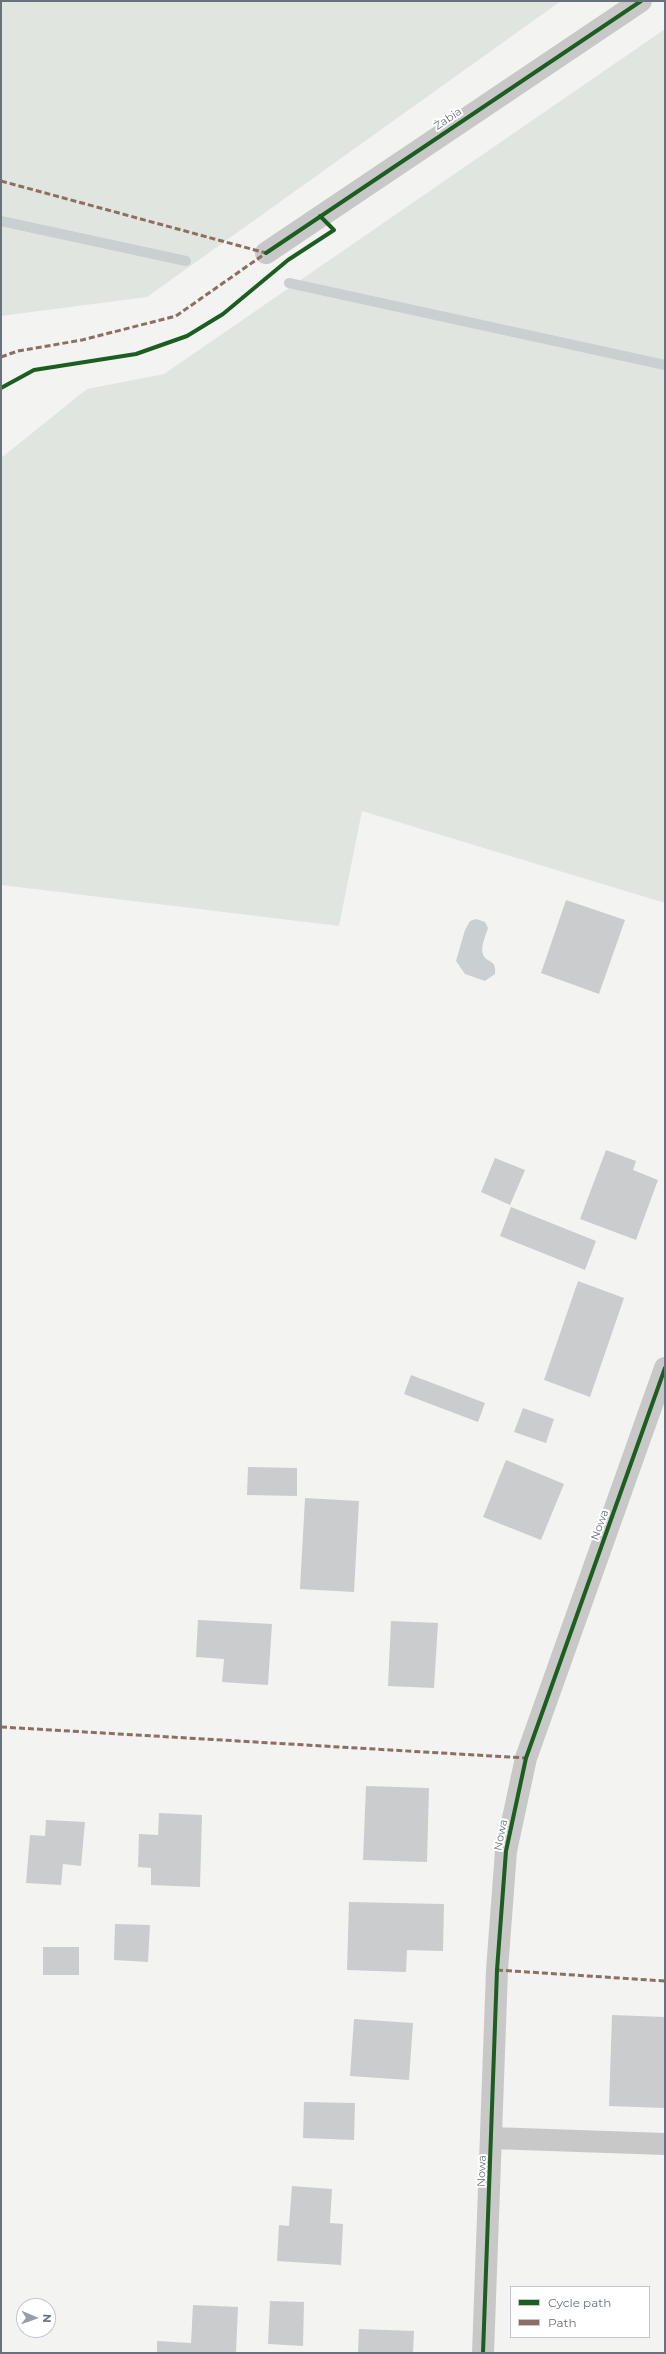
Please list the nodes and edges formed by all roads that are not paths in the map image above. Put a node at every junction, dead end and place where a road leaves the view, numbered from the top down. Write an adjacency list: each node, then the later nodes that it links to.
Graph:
1 (642, 1): 2 (street, Żabia)
2 (266, 253)
3 (665, 1368): 4 (street, Nowa)
4 (492, 2138): 5 (street); 6 (street, Nowa)
5 (665, 2144)
6 (483, 2353)

